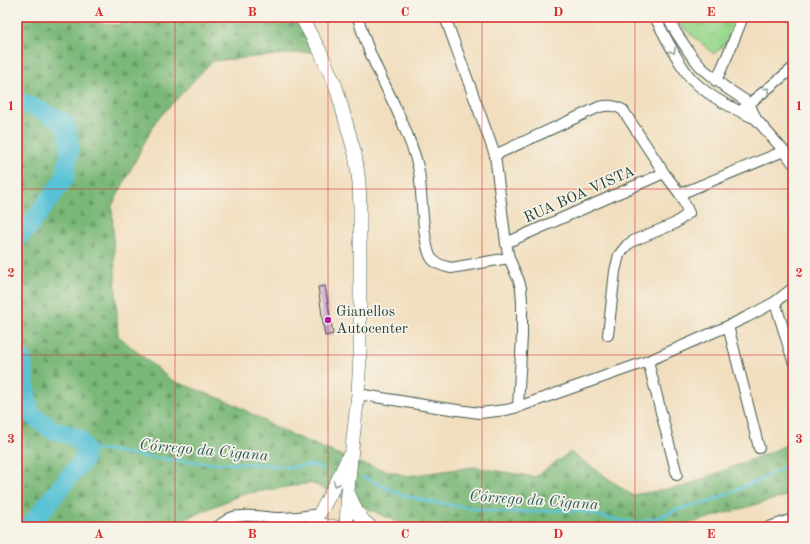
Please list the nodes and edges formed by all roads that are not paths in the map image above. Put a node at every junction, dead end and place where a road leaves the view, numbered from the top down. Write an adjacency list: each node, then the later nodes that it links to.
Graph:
1 (301, 17): 25 (main road)
2 (358, 17): 18 (street)
3 (445, 17): 13 (street)
4 (655, 17): 10 (street, one-way to 10)
5 (667, 17): 8 (street)
6 (743, 17): 8 (street)
7 (793, 68): 9 (street, one-way to 7)
8 (716, 80): 9 (street)
9 (749, 103): 10 (street); 11 (street)
10 (740, 112): 11 (street)
11 (756, 119): 12 (street)
12 (784, 151): 14 (street); 16 (street)
13 (495, 155): 15 (street); 17 (street)
14 (793, 163)
15 (664, 173): 16 (street); 17 (street, RUA BOA VISTA)
16 (680, 194): 22 (street)
17 (506, 243): 18 (street)
18 (510, 258): 26 (street)
19 (793, 288): 20 (street)
20 (775, 302): 21 (street); 24 (street)
21 (728, 326): 23 (street); 28 (street)
22 (608, 335)
23 (648, 361): 26 (street); 29 (street)
24 (793, 361)
25 (358, 394): 26 (street); 27 (main road)
26 (518, 407)
27 (352, 448): 30 (main road); 31 (main road, one-way to 31)
28 (759, 448)
29 (677, 475)
30 (348, 491): 37 (main road); 38 (main road)
31 (320, 514): 33 (street); 35 (main road)
32 (793, 519): 39 (street)
33 (227, 524): 34 (street)
34 (246, 527)
35 (311, 527): 36 (main road)
36 (336, 527)
37 (346, 527)
38 (371, 527)
39 (769, 527)

